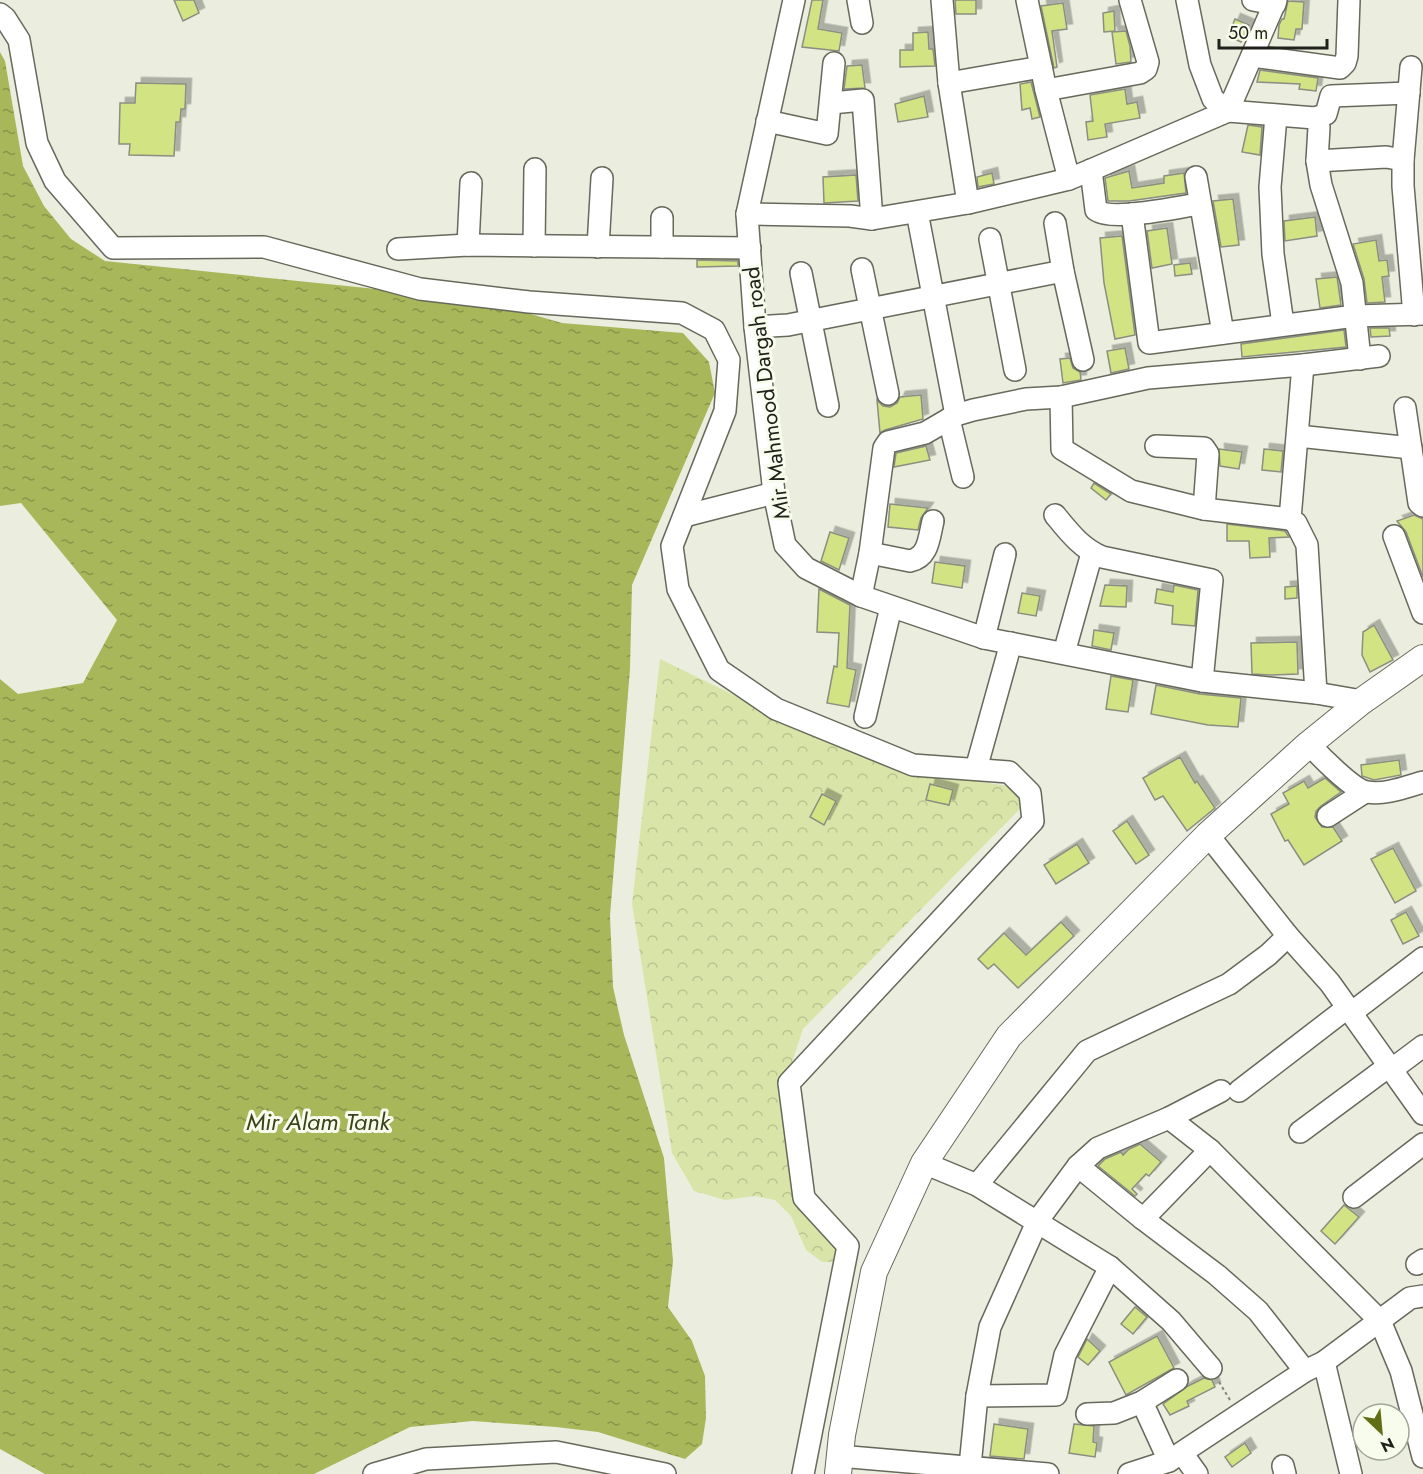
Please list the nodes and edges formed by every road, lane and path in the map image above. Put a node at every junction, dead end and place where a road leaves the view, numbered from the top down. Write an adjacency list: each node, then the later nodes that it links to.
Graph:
1 (794, 0): 23 (street, Mir Mahmood Dargah road)
2 (858, 0): 11 (street)
3 (942, 0): 16 (street)
4 (1027, 0): 14 (street)
5 (1130, 0): 17 (street)
6 (1187, 0): 20 (street)
7 (1253, 0): 9 (street)
8 (1349, 0): 12 (street)
9 (1275, 2): 12 (street)
10 (0, 14): 75 (street)
11 (862, 23)
12 (1252, 57): 20 (street)
13 (834, 63): 18 (street)
14 (1041, 67): 16 (street); 17 (street)
15 (1412, 67): 19 (street)
16 (949, 83): 32 (street)
17 (1046, 90): 30 (street)
18 (831, 103): 23 (street); 38 (street)
19 (1413, 107): 22 (street); 24 (street)
20 (1228, 111): 21 (street); 27 (street)
21 (1276, 116): 22 (street); 56 (street)
22 (1315, 118): 25 (street)
23 (767, 121): 35 (street, Mir Mahmood Dargah road)
24 (1403, 159): 25 (street); 53 (street)
25 (1317, 161): 54 (street)
26 (535, 169): 42 (street)
27 (1091, 170): 30 (street); 36 (street)
28 (1196, 177): 33 (street)
29 (602, 178): 43 (street)
30 (1070, 179): 32 (street)
31 (471, 183): 41 (street)
32 (968, 203): 34 (street)
33 (1199, 204): 36 (street); 58 (street)
34 (917, 212): 38 (street); 51 (street)
35 (747, 214): 38 (street); 45 (street, Mir Mahmood Dargah road)
36 (1132, 214): 58 (street)
37 (662, 218): 44 (street)
38 (872, 219)
39 (1055, 223): 48 (street)
40 (990, 239): 50 (street)
41 (468, 245): 42 (street); 46 (street)
42 (534, 246): 43 (street)
43 (598, 247): 44 (street)
44 (662, 247): 45 (street)
45 (750, 248): 57 (street, Mir Mahmood Dargah road)
46 (398, 249)
47 (862, 269): 52 (street)
48 (1063, 271): 50 (street); 59 (street)
49 (801, 273): 55 (street)
50 (999, 285): 51 (street); 61 (street)
51 (934, 298): 52 (street); 66 (street)
52 (870, 308): 55 (street); 62 (street)
53 (1418, 315): 54 (street)
54 (1355, 316): 56 (street); 60 (street)
55 (810, 320): 57 (street); 64 (street)
56 (1283, 324): 58 (street)
57 (755, 327): 71 (street, Mir Mahmood Dargah road)
58 (1223, 333)
59 (1083, 360)
60 (1303, 365): 63 (street); 67 (street)
61 (1015, 370)
62 (888, 394)
63 (1061, 397): 66 (street); 73 (street)
64 (828, 406)
65 (1405, 408): 69 (street)
66 (952, 417): 70 (street); 79 (street)
67 (1298, 436): 69 (street); 76 (street)
68 (1156, 446): 73 (street)
69 (1412, 448): 72 (street)
70 (963, 477)
71 (774, 494): 75 (street); 82 (street, Mir Mahmood Dargah road)
72 (1423, 506)
73 (1204, 509): 76 (street)
74 (1055, 515): 80 (street)
75 (684, 516): 94 (street)
76 (1290, 519): 90 (street)
77 (933, 521): 79 (street)
78 (1395, 536): 84 (street)
79 (870, 553): 82 (street)
80 (1092, 553): 87 (street); 89 (street)
81 (1005, 554): 85 (street)
82 (861, 596): 83 (street, Mir Mahmood Dargah road)
83 (891, 607): 85 (street, Mir Mahmood Dargah road); 92 (street)
84 (1423, 613)
85 (984, 638): 86 (street, Mir Mahmood Dargah road)
86 (1011, 643): 87 (street, Mir Mahmood Dargah road); 94 (street)
87 (1064, 653): 89 (street, Mir Mahmood Dargah road)
88 (1423, 658): 91 (main road)
89 (1202, 681): 90 (street, Mir Mahmood Dargah road)
90 (1316, 693): 91 (street, Mir Mahmood Dargah road)
91 (1362, 701): 93 (main road)
92 (865, 717)
93 (1309, 744): 96 (street); 98 (main road)
94 (976, 769): 134 (street)
95 (1423, 782): 96 (street)
96 (1365, 792): 97 (street)
97 (1328, 816)
98 (1208, 836): 99 (street); 109 (main road)
99 (1288, 936): 101 (street); 111 (street)
100 (1423, 958): 101 (street)
101 (1349, 1010): 103 (street); 105 (street)
102 (1423, 1046): 103 (street)
103 (1390, 1068): 104 (street); 106 (street)
104 (1423, 1114)
105 (1169, 1118): 108 (street); 110 (street)
106 (1300, 1132)
107 (1423, 1144): 112 (street)
108 (1210, 1150): 113 (street); 117 (street)
109 (924, 1163): 111 (street); 127 (main road)
110 (1078, 1166): 113 (street); 114 (street)
111 (977, 1185): 114 (street)
112 (1354, 1197)
113 (1143, 1219): 118 (street)
114 (1038, 1220): 115 (street); 121 (street)
115 (1110, 1267): 119 (street); 121 (street)
116 (1423, 1296): 117 (street)
117 (1380, 1321): 118 (street); 126 (street)
118 (1314, 1367): 124 (street); 137 (street)
119 (1211, 1368): 124 (path)
120 (1177, 1380): 122 (street)
121 (977, 1396): 128 (street)
122 (1142, 1402): 123 (street); 125 (street)
123 (1087, 1414)
124 (1239, 1416): 125 (street)
125 (1176, 1457): 131 (street); 136 (street)
126 (1423, 1457)
127 (839, 1465): 128 (street)
128 (970, 1466): 135 (street)
129 (427, 1467): 132 (street); 133 (street)
130 (1423, 1467): 138 (street)
131 (1142, 1473)
132 (374, 1474)
133 (665, 1474)
134 (803, 1474)
135 (1048, 1474)
136 (1197, 1474)
137 (1351, 1474)
138 (1419, 1474)

